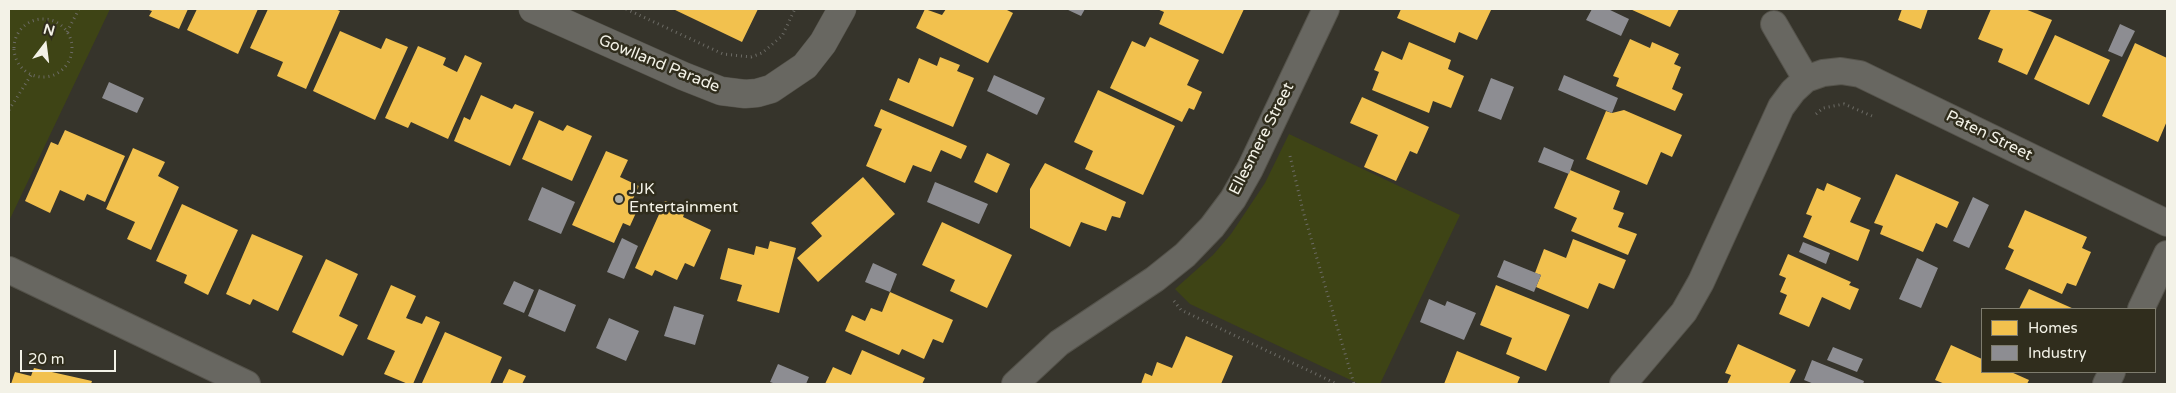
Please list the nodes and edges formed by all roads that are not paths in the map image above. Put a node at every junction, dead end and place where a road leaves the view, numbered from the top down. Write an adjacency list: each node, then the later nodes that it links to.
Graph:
1 (533, 9): 2 (street, Gowlland Parade)
2 (842, 9)
3 (1326, 9): 11 (street, Ellesmere Street)
4 (1774, 24): 5 (street)
5 (1806, 79): 6 (street, Paten Street); 12 (street)
6 (2167, 223)
7 (2167, 254): 9 (street)
8 (9, 270): 10 (street)
9 (2141, 308)
10 (248, 384)
11 (1015, 384)
12 (1623, 384)

